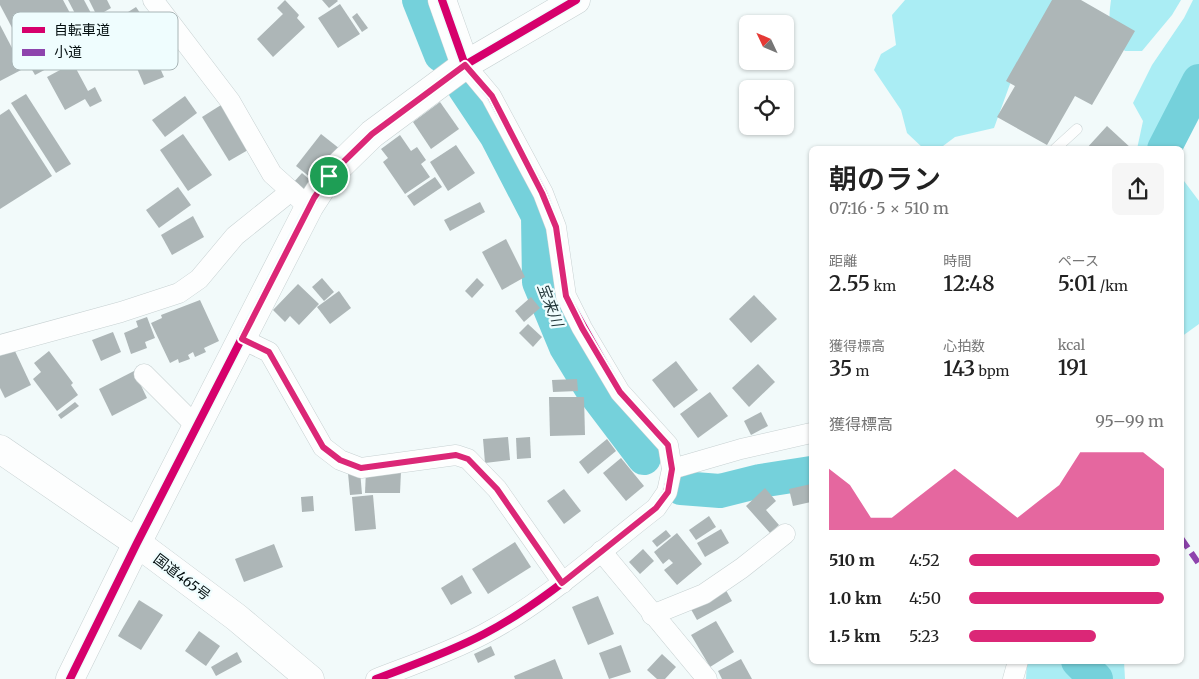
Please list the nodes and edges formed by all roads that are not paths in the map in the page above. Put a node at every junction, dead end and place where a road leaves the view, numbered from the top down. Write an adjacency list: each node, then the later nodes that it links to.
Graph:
1 (153, 0): 4 (street)
2 (442, 0): 6 (main road)
3 (576, 0): 6 (main road)
4 (162, 12)
5 (178, 33): 9 (street)
6 (465, 65): 9 (main road); 16 (street)
7 (1076, 129): 8 (lane)
8 (1058, 146)
9 (300, 199): 10 (main road); 11 (street)
10 (242, 339): 13 (main road); 20 (street)
11 (0, 345)
12 (144, 374): 13 (street)
13 (197, 426): 18 (main road)
14 (809, 433): 16 (street)
15 (0, 448): 18 (main road, 国道465号)
16 (672, 469): 19 (street)
17 (785, 534): 21 (street)
18 (137, 543): 23 (main road); 24 (main road, 国道465号)
19 (601, 551): 20 (street); 21 (street)
20 (562, 583): 25 (street)
21 (652, 615): 26 (street)
22 (1017, 664): 27 (street)
23 (70, 679)
24 (310, 679)
25 (376, 679)
26 (708, 679)
27 (1013, 679)

